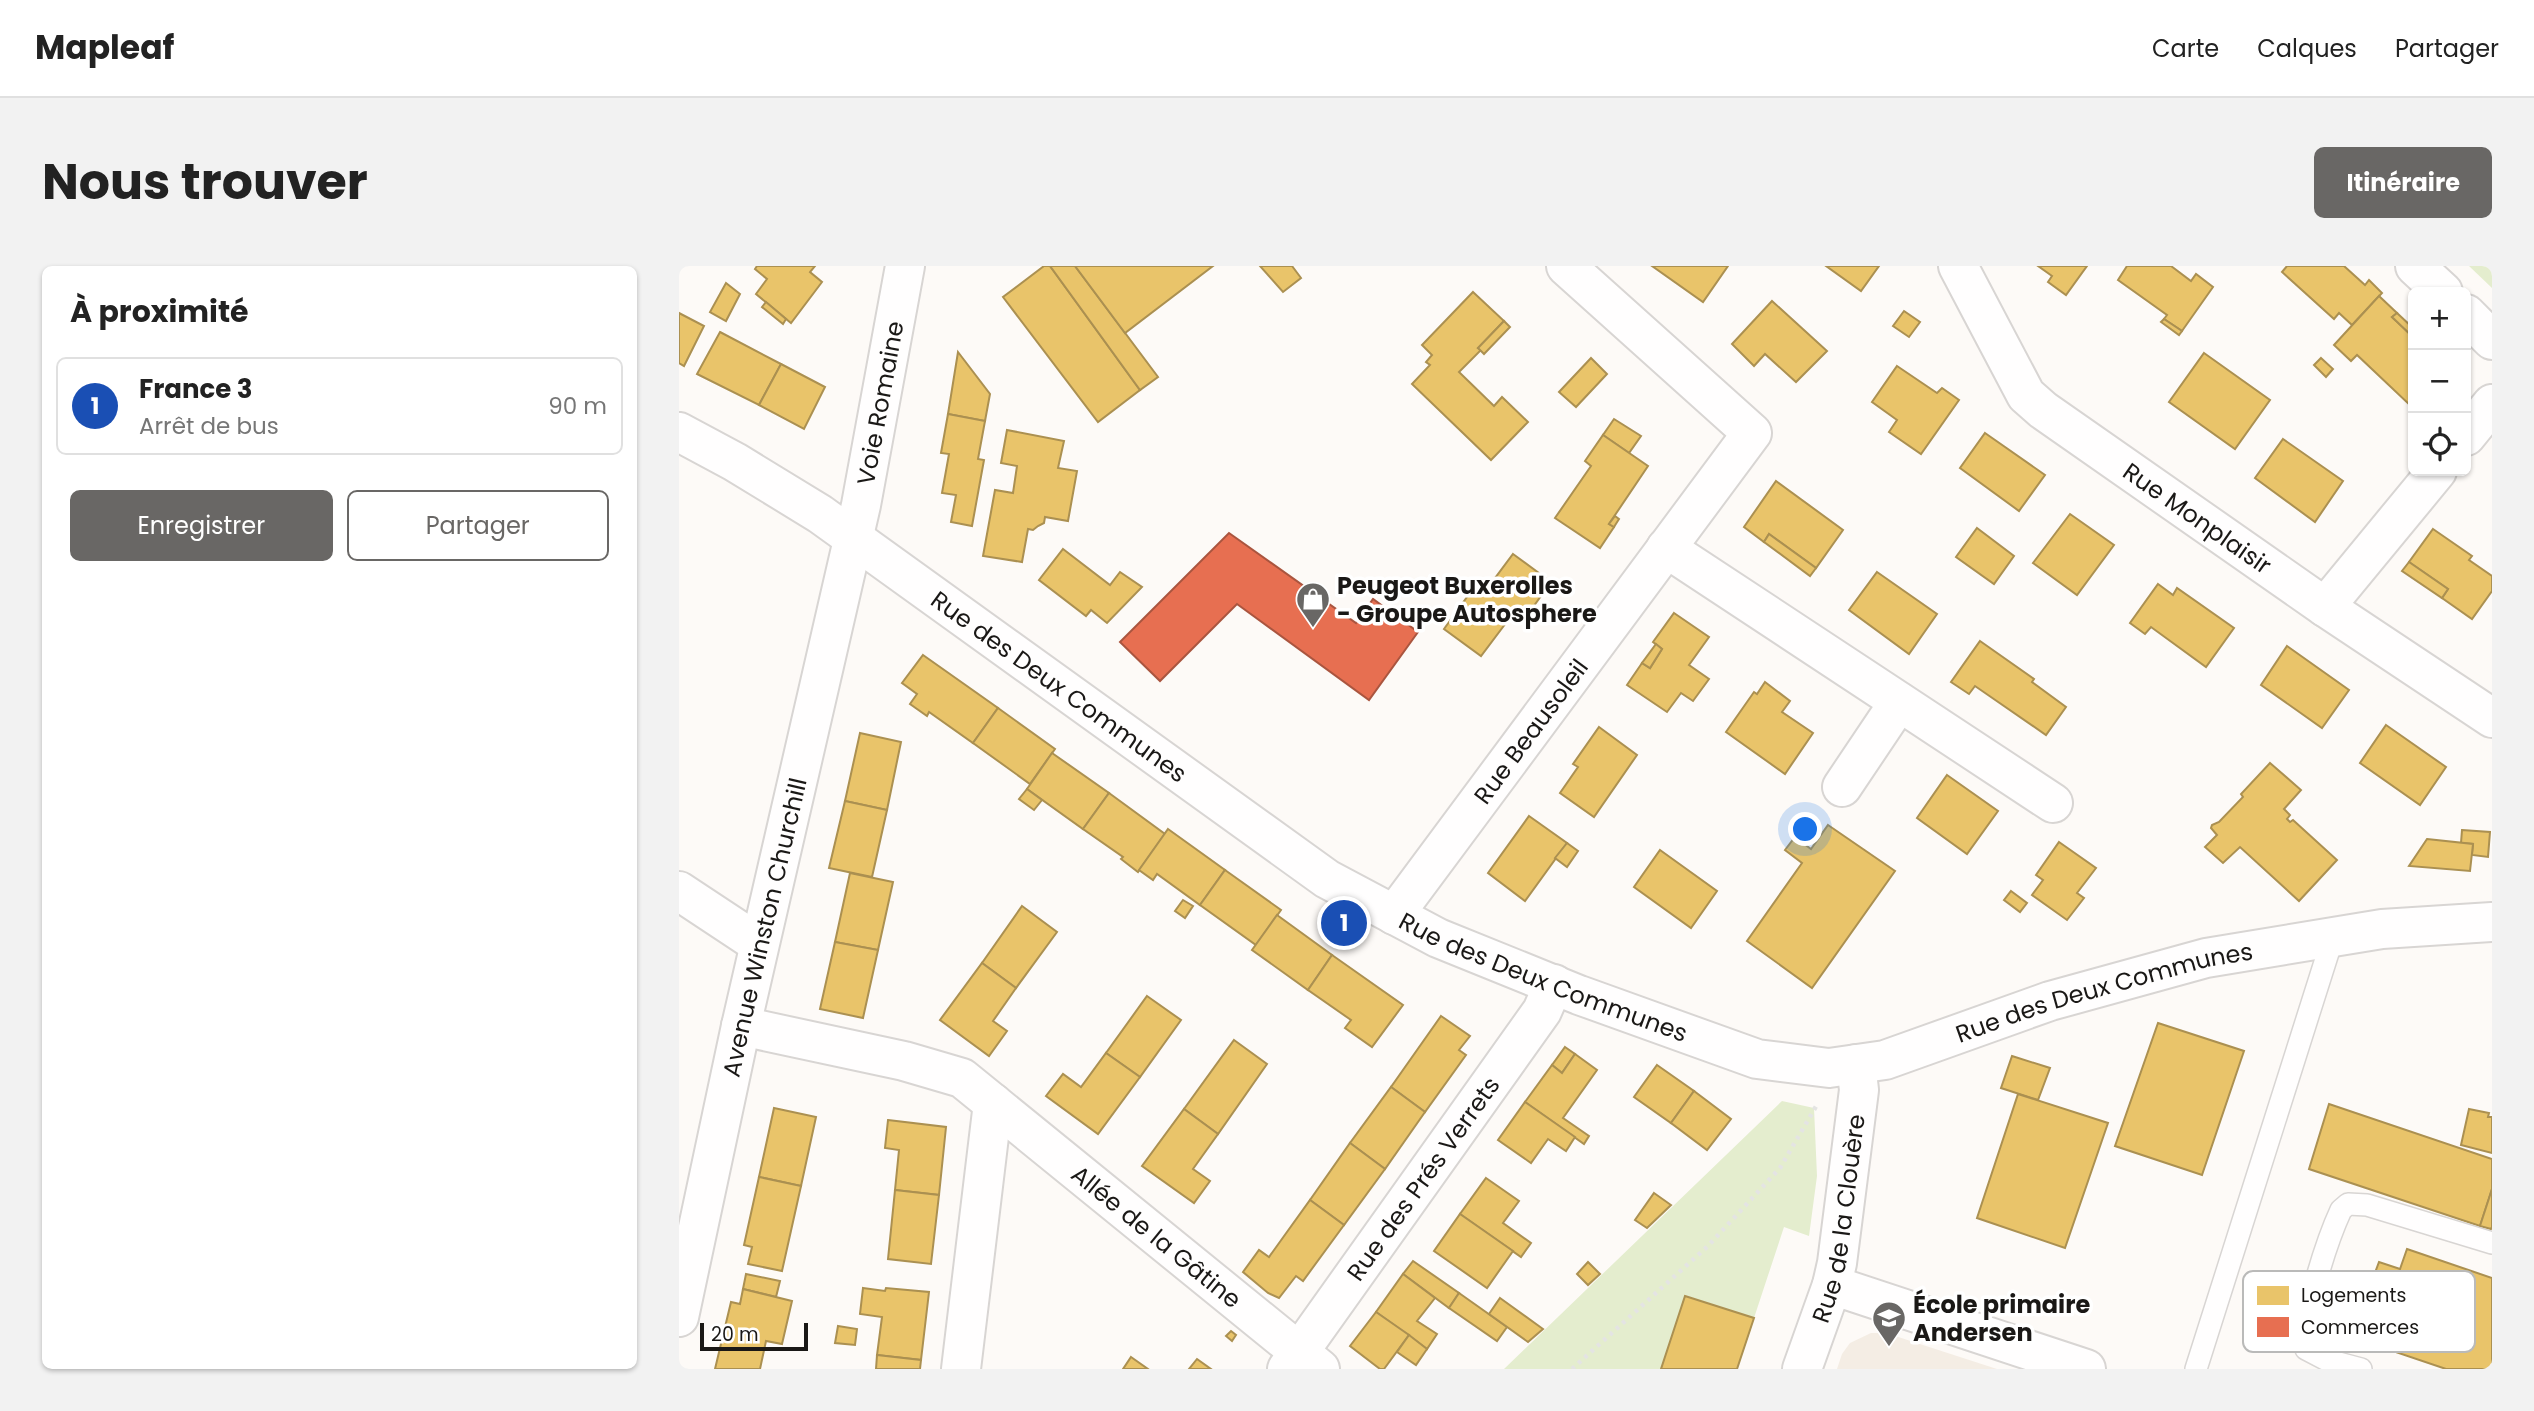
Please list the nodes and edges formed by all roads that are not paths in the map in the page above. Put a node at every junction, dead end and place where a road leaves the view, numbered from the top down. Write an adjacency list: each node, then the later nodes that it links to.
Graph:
1 (905, 266): 12 (street, Voie Romaine)
2 (1566, 266): 13 (street, Rue Beausoleil)
3 (1958, 266): 14 (street, Rue Monplaisir)
4 (2415, 266): 5 (street)
5 (2438, 287)
6 (2471, 319): 7 (street)
7 (2492, 340)
8 (2492, 404): 9 (street)
9 (2471, 430)
10 (679, 432): 12 (street, Rue des Deux Communes)
11 (2433, 476): 14 (street)
12 (853, 539): 20 (street, Rue des Deux Communes); 23 (street, Avenue Winston Churchill)
13 (1666, 548): 15 (street); 20 (street, Rue Beausoleil)
14 (2325, 607): 16 (street, Rue Monplaisir)
15 (1899, 702): 17 (street); 18 (street)
16 (2492, 718)
17 (1842, 787)
18 (2053, 803)
19 (679, 891): 23 (street)
20 (1394, 915): 24 (street, Rue des Deux Communes)
21 (2492, 922): 22 (street, Rue des Deux Communes)
22 (2333, 937): 26 (street, Rue des Deux Communes); 38 (lane)
23 (759, 944): 25 (street, Avenue Winston Churchill)
24 (1554, 984): 26 (street, Rue des Deux Communes); 34 (street, Rue des Prés Verrets)
25 (741, 1026): 27 (street, Allée de la Gâtine); 28 (street, Avenue Winston Churchill)
26 (1857, 1077): 31 (street, Rue de la Clouère)
27 (993, 1103): 34 (street, Allée de la Gâtine); 35 (street)
28 (690, 1203): 32 (street, Avenue Winston Churchill)
29 (2492, 1243): 30 (lane)
30 (2321, 1271)
31 (1832, 1285): 36 (street, Rue de la Clouère); 37 (street)
32 (679, 1317)
33 (2312, 1352): 39 (lane)
34 (1302, 1363)
35 (961, 1369)
36 (1802, 1369)
37 (2086, 1369)
38 (2196, 1369)
39 (2361, 1369)

